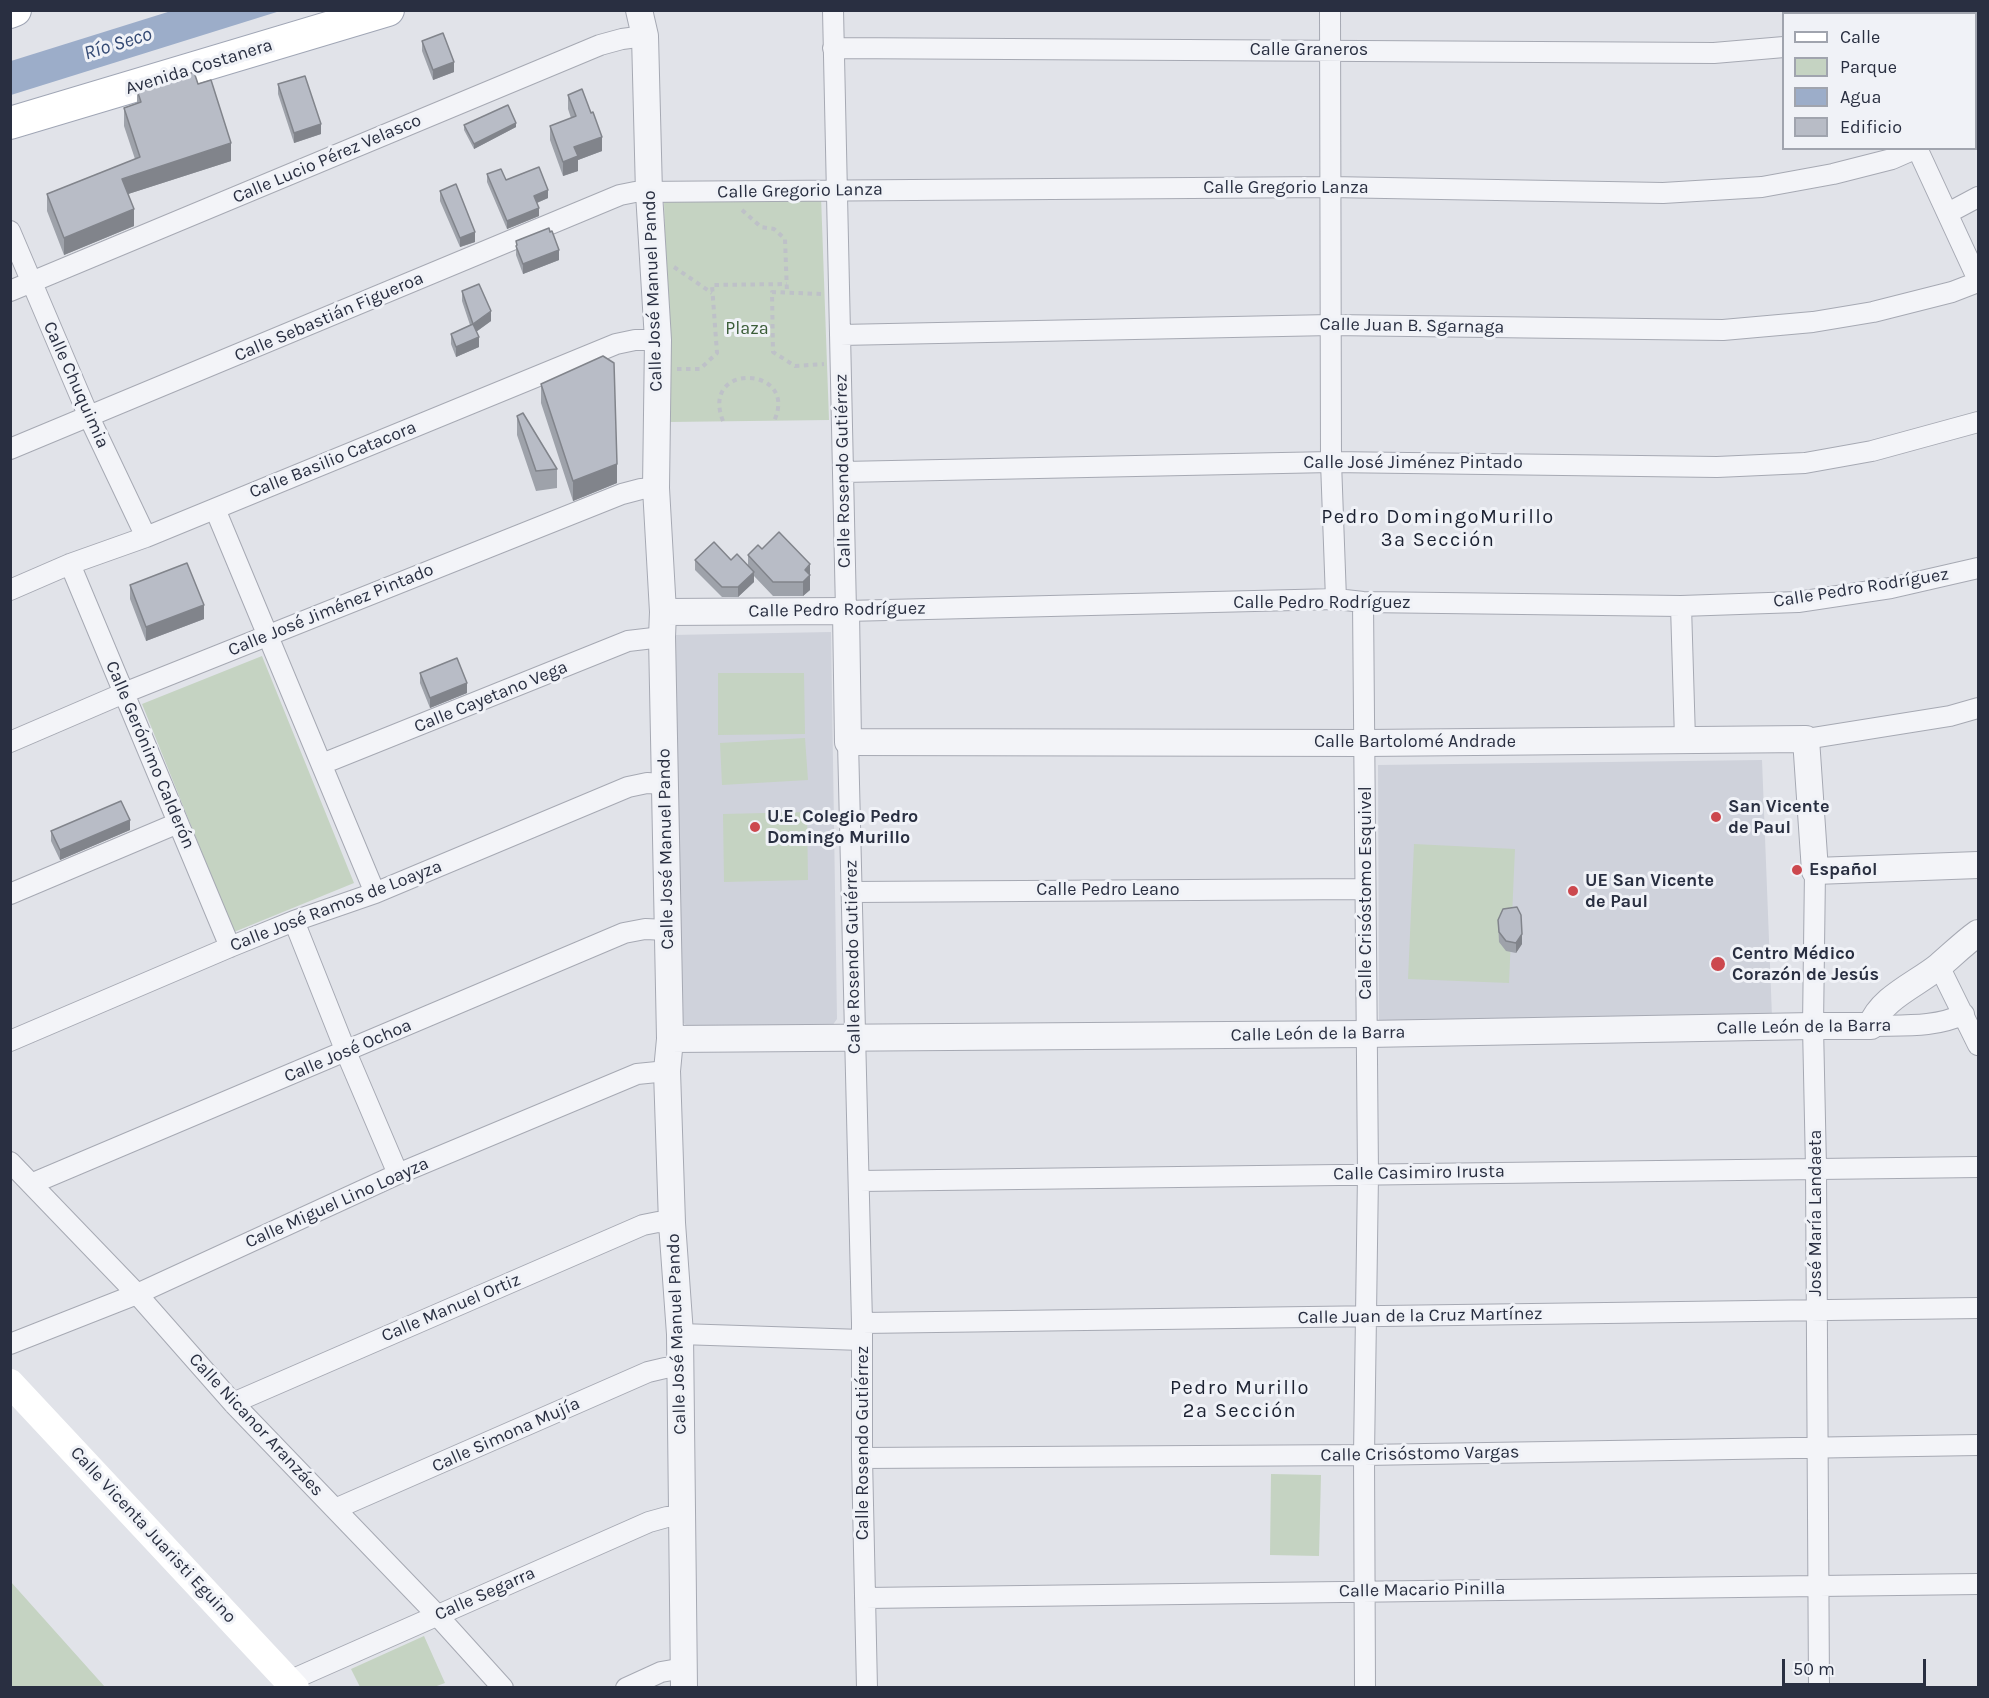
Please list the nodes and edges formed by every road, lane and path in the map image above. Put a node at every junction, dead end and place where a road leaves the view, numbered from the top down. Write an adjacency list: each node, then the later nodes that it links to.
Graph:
1 (388, 10): 9 (main road, Avenida Costanera)
2 (639, 10): 5 (street, Calle José Manuel Pando)
3 (833, 10): 7 (street, Calle Rosendo Gutiérrez)
4 (1330, 10): 8 (street)
5 (645, 36): 14 (street, Calle José Manuel Pando); 21 (street, Calle Lucio Pérez Velasco)
6 (1782, 46): 8 (street, Calle Graneros)
7 (834, 48): 8 (street, Calle Graneros); 13 (street, Calle Rosendo Gutiérrez)
8 (1331, 50): 12 (street)
9 (10, 123)
10 (1912, 150): 12 (street, Calle Gregorio Lanza)
11 (1918, 150): 17 (street)
12 (1330, 187): 13 (street, Calle Gregorio Lanza); 27 (street)
13 (837, 190): 14 (street, Calle Gregorio Lanza); 28 (street, Calle Rosendo Gutiérrez)
14 (649, 193): 29 (street, Calle José Manuel Pando); 32 (street, Calle Sebastián Figueroa)
15 (1978, 197): 17 (street)
16 (738, 206): 22 (path)
17 (1948, 213): 20 (street)
18 (10, 231): 21 (street, Calle Chuquimia)
19 (666, 261): 25 (path)
20 (1978, 281): 27 (street, Calle Juan B. Sgarnaga)
21 (32, 282): 23 (street, Calle Lucio Pérez Velasco); 32 (street, Calle Chuquimia)
22 (787, 284): 24 (path); 25 (path)
23 (10, 291)
24 (787, 293): 26 (path); 30 (path)
25 (712, 294): 31 (path)
26 (825, 294)
27 (1331, 325): 28 (street, Calle Juan B. Sgarnaga); 37 (street)
28 (840, 335): 38 (street, Calle Rosendo Gutiérrez)
29 (658, 339): 39 (street, Calle José Manuel Pando); 40 (street, Calle Basilio Catacora)
30 (828, 363)
31 (668, 369)
32 (89, 417): 36 (street, Calle Sebastián Figueroa); 41 (street, Calle Chuquimia)
33 (723, 421): 34 (path)
34 (774, 421)
35 (1978, 422): 37 (street, Calle José Jiménez Pintado)
36 (10, 449)
37 (1331, 462): 38 (street, Calle José Jiménez Pintado); 45 (street)
38 (843, 472): 48 (street, Calle Rosendo Gutiérrez)
39 (656, 488): 49 (street, Calle José Manuel Pando); 50 (street, Calle José Jiménez Pintado)
40 (215, 509): 41 (street, Calle Basilio Catacora); 50 (street)
41 (146, 537): 42 (street, Calle Basilio Catacora)
42 (70, 564): 44 (street, Calle Basilio Catacora); 52 (street, Calle Gerónimo Calderón)
43 (1978, 568): 47 (street, Calle Pedro Rodríguez)
44 (10, 590)
45 (1336, 599): 46 (street, Calle Pedro Rodríguez); 48 (street, Calle Pedro Rodríguez)
46 (1363, 603): 47 (street, Calle Pedro Rodríguez); 58 (street, Calle Crisóstomo Esquivel)
47 (1681, 606): 54 (street)
48 (846, 611): 49 (street, Calle Pedro Rodríguez); 57 (street, Calle Rosendo Gutiérrez)
49 (663, 612): 51 (street, Calle José Manuel Pando)
50 (268, 635): 52 (street, Calle José Jiménez Pintado); 59 (street)
51 (662, 637): 59 (street, Calle Cayetano Vega); 60 (street, Calle José Manuel Pando)
52 (124, 693): 56 (street, Calle José Jiménez Pintado); 61 (street, Calle Gerónimo Calderón)
53 (1978, 708): 55 (street, Calle Bartolomé Andrade)
54 (1685, 739): 55 (street, Calle Bartolomé Andrade); 58 (street, Calle Bartolomé Andrade)
55 (1806, 739): 63 (street, José María Landaeta)
56 (10, 742)
57 (848, 742): 58 (street, Calle Bartolomé Andrade); 66 (street, Calle Rosendo Gutiérrez)
58 (1365, 742): 64 (street, Calle Crisóstomo Esquivel)
59 (322, 764): 65 (street)
60 (664, 784): 65 (street, Calle José Ramos de Loayza); 69 (street, Calle José Manuel Pando)
61 (178, 823): 67 (street); 71 (street, Calle Gerónimo Calderón)
62 (1978, 865): 63 (street)
63 (1815, 871): 74 (street, José María Landaeta)
64 (1365, 889): 66 (street, Calle Pedro Leano); 76 (street, Calle Crisóstomo Esquivel)
65 (375, 892): 68 (street, Calle José Ramos de Loayza)
66 (852, 892): 78 (street, Calle Rosendo Gutiérrez)
67 (10, 894)
68 (294, 921): 71 (street, Calle José Ramos de Loayza); 81 (street)
69 (668, 930): 77 (street, Calle José Manuel Pando); 81 (street, Calle José Ochoa)
70 (1978, 933): 72 (street)
71 (230, 947): 79 (street, Calle José Ramos de Loayza)
72 (1939, 966): 73 (street); 75 (street)
73 (1964, 1014): 75 (street, Calle León de la Barra); 80 (street)
74 (1813, 1026): 75 (street, Calle León de la Barra); 76 (street, Calle León de la Barra); 85 (street, José María Landaeta)
75 (1871, 1026)
76 (1367, 1034): 78 (street, Calle León de la Barra); 87 (street, Calle Crisóstomo Esquivel)
77 (670, 1039): 78 (street, Calle León de la Barra); 82 (street, Calle José Manuel Pando)
78 (855, 1039): 88 (street, Calle Rosendo Gutiérrez)
79 (10, 1041)
80 (1978, 1045)
81 (346, 1052): 86 (street); 89 (street, Calle José Ochoa)
82 (667, 1071): 86 (street, Calle Miguel Lino Loayza); 90 (street, Calle José Manuel Pando)
83 (10, 1162): 89 (street, Calle Nicanor Aranzáes)
84 (1978, 1167): 85 (street, Calle Casimiro Irusta)
85 (1816, 1168): 87 (street, Calle Casimiro Irusta); 93 (street, José María Landaeta)
86 (398, 1174): 91 (street, Calle Miguel Lino Loayza)
87 (1368, 1174): 88 (street, Calle Casimiro Irusta); 94 (street, Calle Crisóstomo Esquivel)
88 (859, 1181): 95 (street, Calle Rosendo Gutiérrez)
89 (31, 1184): 91 (street, Calle Nicanor Aranzáes)
90 (672, 1223): 96 (street, Calle José Manuel Pando); 100 (street, Calle Manuel Ortiz)
91 (137, 1294): 97 (street, Calle Miguel Lino Loayza); 100 (street, Calle Nicanor Aranzáes)
92 (1978, 1308): 93 (street, Calle Juan de la Cruz Martínez)
93 (1816, 1310): 94 (street, Calle Juan de la Cruz Martínez); 102 (street, José María Landaeta)
94 (1366, 1316): 95 (street, Calle Juan de la Cruz Martínez); 103 (street, Calle Crisóstomo Esquivel)
95 (862, 1331): 96 (street, Calle Juan de la Cruz Martínez); 104 (street, Calle Rosendo Gutiérrez)
96 (680, 1334): 98 (street, Calle José Manuel Pando)
97 (10, 1344)
98 (679, 1367): 105 (street, Calle Simona Mujía); 106 (street, Calle José Manuel Pando)
99 (10, 1383): 113 (main road, Calle Vicenta Juaristi Eguino)
100 (233, 1403): 105 (street, Calle Nicanor Aranzáes)
101 (1978, 1445): 102 (street, Calle Crisóstomo Vargas)
102 (1817, 1447): 103 (street, Calle Crisóstomo Vargas); 108 (street, José María Landaeta)
103 (1364, 1455): 104 (street, Calle Crisóstomo Vargas); 109 (street, Calle Crisóstomo Esquivel)
104 (862, 1458): 110 (street, Calle Rosendo Gutiérrez)
105 (335, 1509): 111 (street, Calle Nicanor Aranzáes)
106 (683, 1517): 111 (street, Calle Segarra); 112 (street, Calle José Manuel Pando)
107 (1978, 1584): 108 (street, Calle Macario Pinilla)
108 (1818, 1586): 109 (street, Calle Macario Pinilla); 118 (street, José María Landaeta)
109 (1364, 1591): 110 (street, Calle Macario Pinilla); 117 (street, Calle Crisóstomo Esquivel)
110 (865, 1598): 116 (street, Calle Rosendo Gutiérrez)
111 (437, 1615): 113 (street, Calle Segarra); 114 (street, Calle Nicanor Aranzáes)
112 (684, 1678): 115 (street)
113 (292, 1684)
114 (503, 1688)
115 (626, 1688)
116 (867, 1688)
117 (1365, 1688)
118 (1819, 1688)

